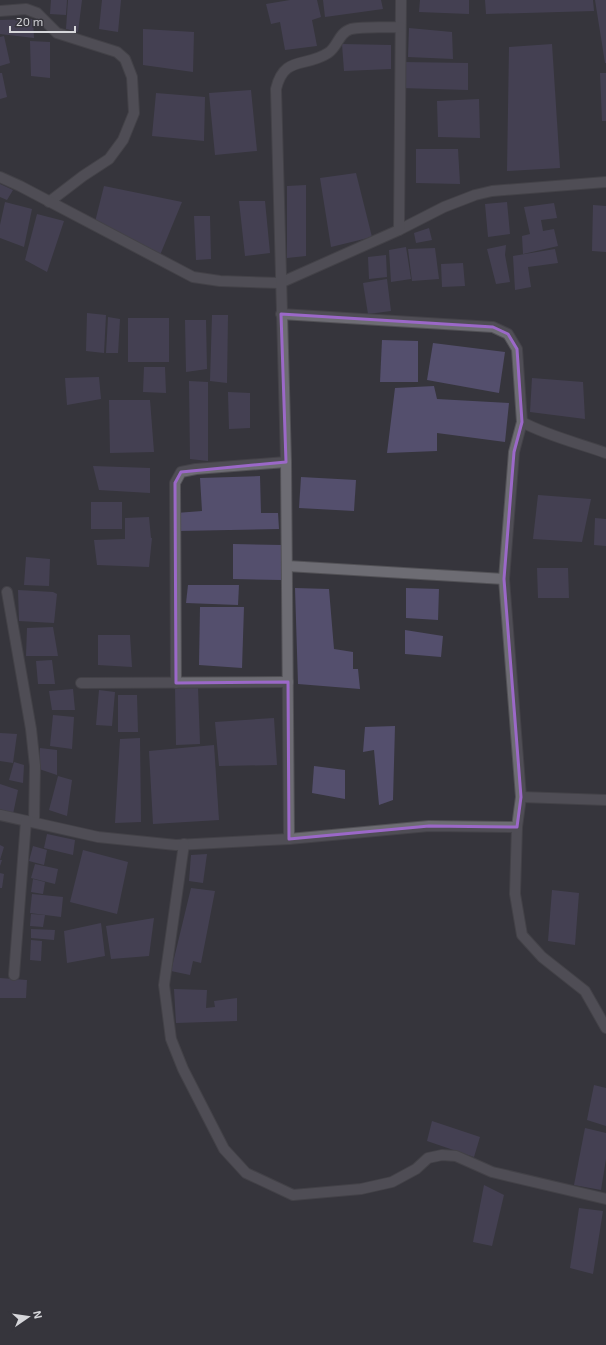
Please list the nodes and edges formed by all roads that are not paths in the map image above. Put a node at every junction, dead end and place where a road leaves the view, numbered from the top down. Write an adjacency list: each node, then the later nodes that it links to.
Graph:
1 (401, 0): 3 (street)
2 (0, 11): 6 (street)
3 (400, 27): 7 (street); 8 (street)
4 (0, 177): 6 (street)
5 (606, 182): 7 (street)
6 (49, 202): 8 (street)
7 (398, 230): 8 (street)
8 (280, 283): 9 (street)
9 (281, 314): 10 (street); 12 (street)
10 (522, 422): 11 (street); 14 (street)
11 (606, 453)
12 (286, 462): 13 (street); 18 (street)
13 (287, 566): 14 (street); 16 (street)
14 (504, 579): 19 (street)
15 (7, 592): 22 (street)
16 (288, 682): 18 (street); 24 (street)
17 (81, 683): 18 (street)
18 (176, 683)
19 (521, 796): 20 (street); 23 (street)
20 (606, 800)
21 (1, 817): 22 (street)
22 (30, 821): 25 (street); 26 (street)
23 (516, 827): 24 (street); 27 (street)
24 (289, 838): 25 (street)
25 (184, 844): 28 (street)
26 (14, 975)
27 (606, 1028)
28 (606, 1199)

